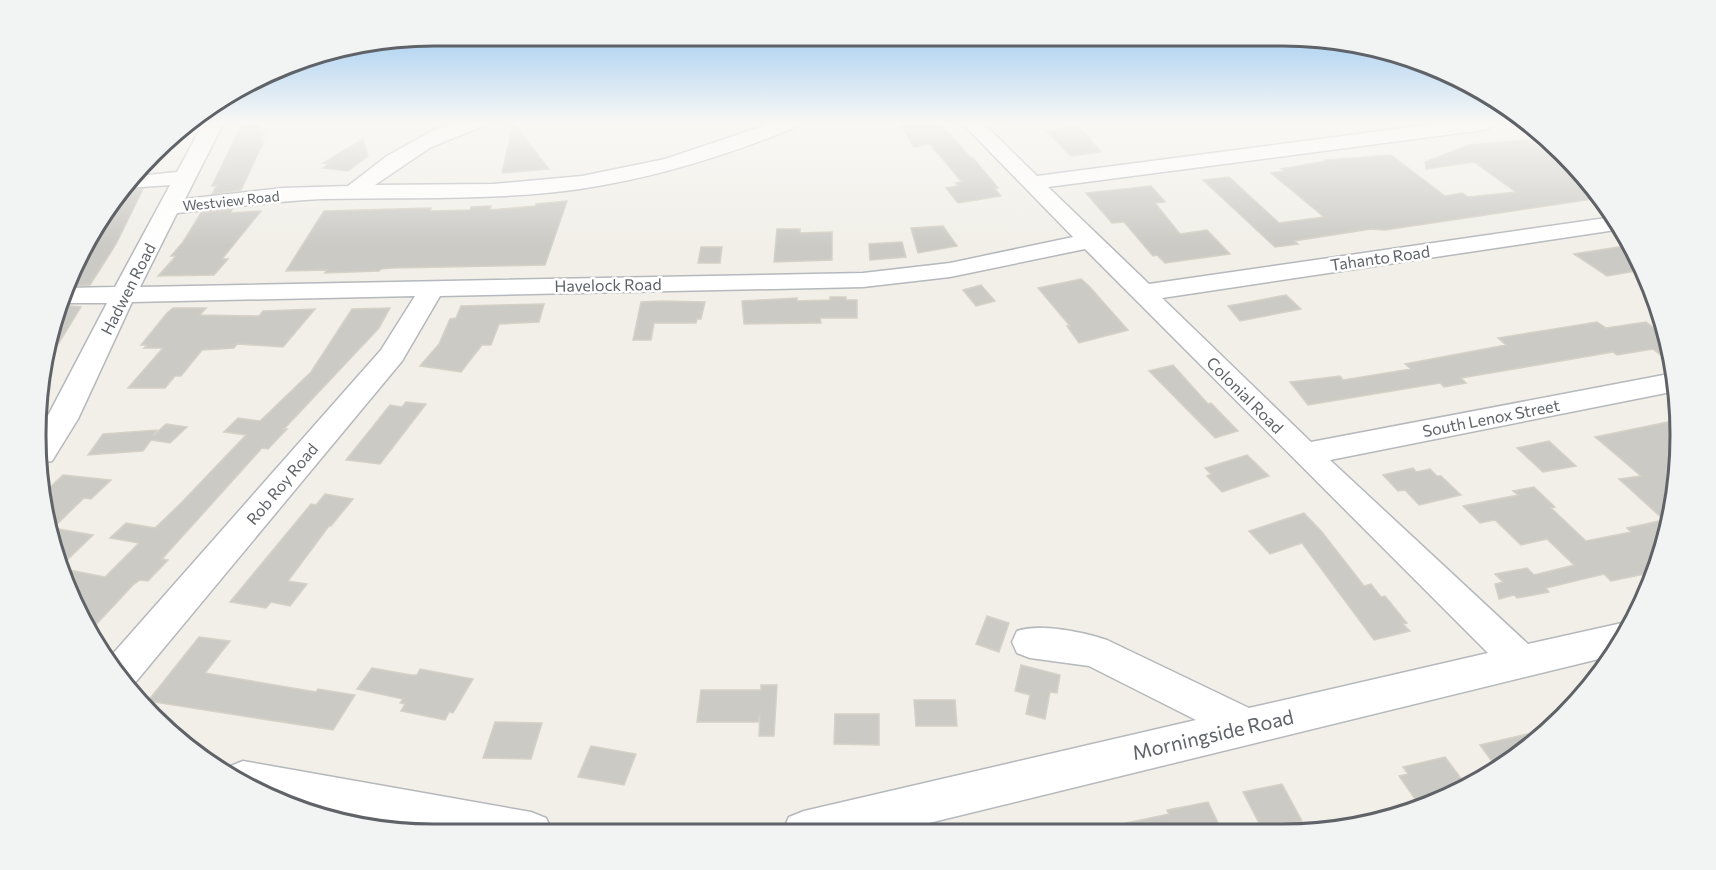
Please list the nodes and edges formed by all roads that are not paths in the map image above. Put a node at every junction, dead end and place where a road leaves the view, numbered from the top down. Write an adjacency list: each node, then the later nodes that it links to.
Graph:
1 (192, 165): 6 (street, Hadwen Road)
2 (388, 165): 9 (street)
3 (662, 165): 9 (street, Westview Road)
4 (1013, 165): 8 (street, Colonial Road)
5 (1172, 165): 8 (street)
6 (186, 177): 7 (street); 10 (street, Hadwen Road)
7 (140, 182)
8 (1031, 183): 12 (street, Colonial Road)
9 (354, 192): 10 (street, Westview Road)
10 (171, 207): 15 (street, Hadwen Road)
11 (1607, 224): 14 (street, Tahanto Road)
12 (1090, 241): 13 (street, Havelock Road); 14 (street, Colonial Road)
13 (432, 289): 15 (street, Havelock Road); 23 (street, Rob Roy Road)
14 (1142, 293): 19 (street, Colonial Road)
15 (123, 295): 16 (street, Havelock Road); 18 (street, Hadwen Road)
16 (72, 296)
17 (1666, 384): 19 (street, South Lenox Street)
18 (46, 444)
19 (1305, 454): 22 (street, Colonial Road)
20 (1610, 641): 22 (street, Morningside Road)
21 (1030, 642): 24 (street)
22 (1521, 662): 24 (street, Morningside Road)
23 (124, 668)
24 (1246, 727): 27 (street, Morningside Road)
25 (268, 786): 26 (street)
26 (481, 824)
27 (838, 824)

